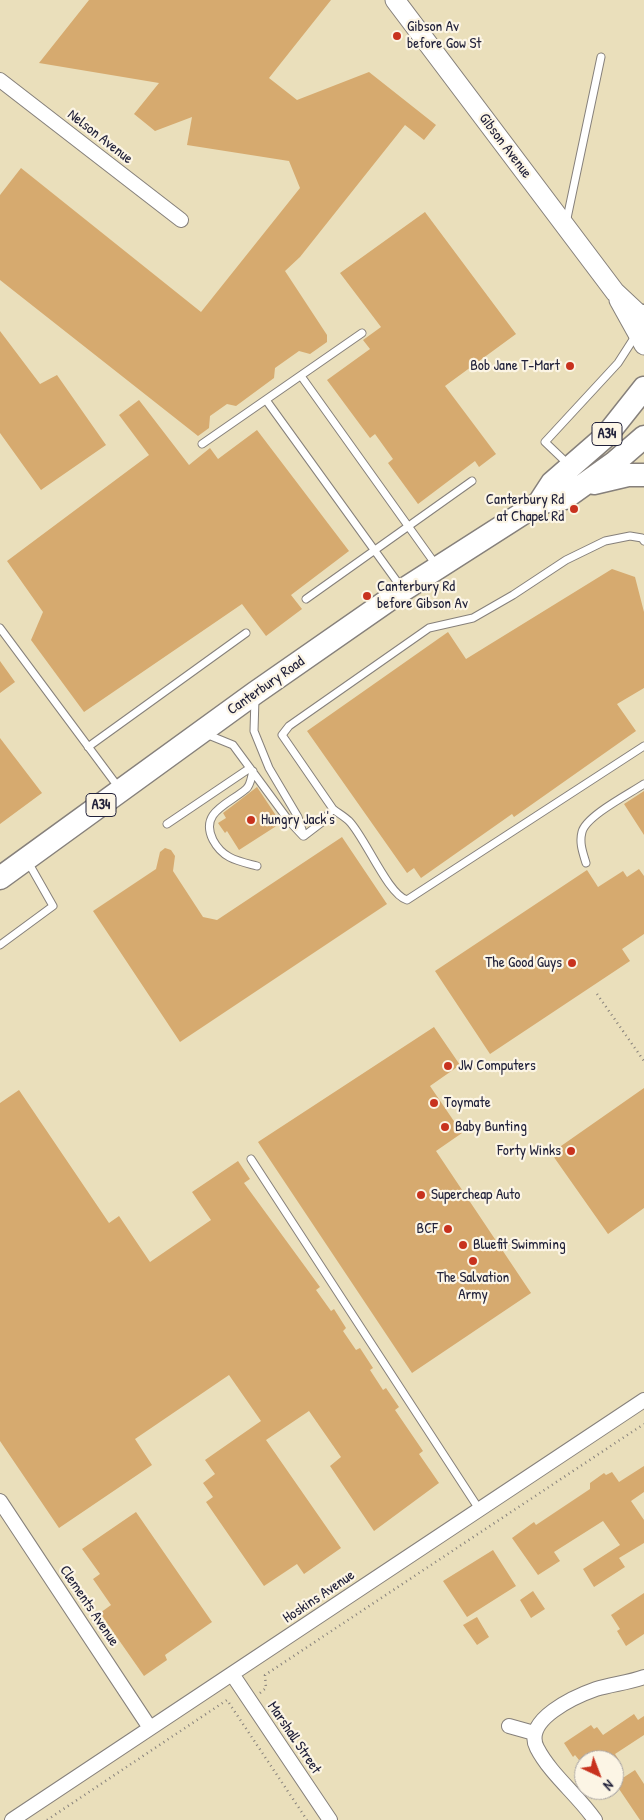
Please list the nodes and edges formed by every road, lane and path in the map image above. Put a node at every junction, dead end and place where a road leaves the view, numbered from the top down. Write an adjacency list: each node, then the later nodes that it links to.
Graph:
1 (395, 0): 5 (main road, Gibson Avenue)
2 (601, 57): 5 (lane)
3 (0, 80): 4 (street, Nelson Avenue)
4 (181, 220)
5 (565, 225): 6 (main road, Gibson Avenue)
6 (642, 326): 14 (lane)
7 (362, 333): 8 (lane)
8 (301, 376): 10 (lane); 16 (lane)
9 (644, 388): 14 (highway, Canterbury Road / A34)
10 (266, 400): 12 (lane); 18 (lane)
11 (644, 437): 14 (highway, Canterbury Road / A34)
12 (202, 444)
13 (644, 475): 14 (highway)
14 (579, 476): 19 (highway, Canterbury Road / A34)
15 (472, 481): 16 (lane)
16 (408, 526): 18 (lane); 19 (lane)
17 (644, 541): 31 (lane)
18 (374, 550): 20 (lane); 21 (lane)
19 (437, 567): 20 (highway, Canterbury Road / A34)
20 (403, 590): 24 (highway, Canterbury Road / A34)
21 (306, 599)
22 (0, 628): 27 (lane)
23 (246, 632): 27 (lane)
24 (255, 693): 25 (highway, Canterbury Road / A34); 33 (lane)
25 (201, 732): 28 (lane); 30 (highway, Canterbury Road / A34)
26 (644, 746): 31 (lane)
27 (88, 747): 30 (lane)
28 (251, 770): 32 (lane); 33 (lane); 36 (lane)
29 (644, 784): 35 (lane)
30 (121, 791): 34 (highway, Canterbury Road / A34)
31 (333, 809): 33 (lane)
32 (167, 824)
33 (304, 836)
34 (26, 860): 37 (highway, Canterbury Road / A34); 38 (lane)
35 (586, 863)
36 (257, 866)
37 (0, 878)
38 (0, 945)
39 (597, 994): 40 (path)
40 (644, 1061)
41 (251, 1159): 45 (lane)
42 (644, 1400): 45 (street, Hoskins Avenue)
43 (644, 1424): 48 (path)
44 (0, 1501): 51 (street, Clements Avenue)
45 (479, 1509): 46 (street, Hoskins Avenue)
46 (232, 1674): 48 (street, Marshall Street); 51 (street, Hoskins Avenue)
47 (644, 1677): 52 (street)
48 (250, 1700): 49 (path); 56 (street, Marshall Street)
49 (234, 1710): 54 (path); 55 (path)
50 (509, 1726): 52 (street)
51 (150, 1728): 53 (street, Hoskins Avenue)
52 (534, 1733): 57 (street)
53 (12, 1820)
54 (47, 1820)
55 (307, 1820)
56 (330, 1820)
57 (595, 1820)

